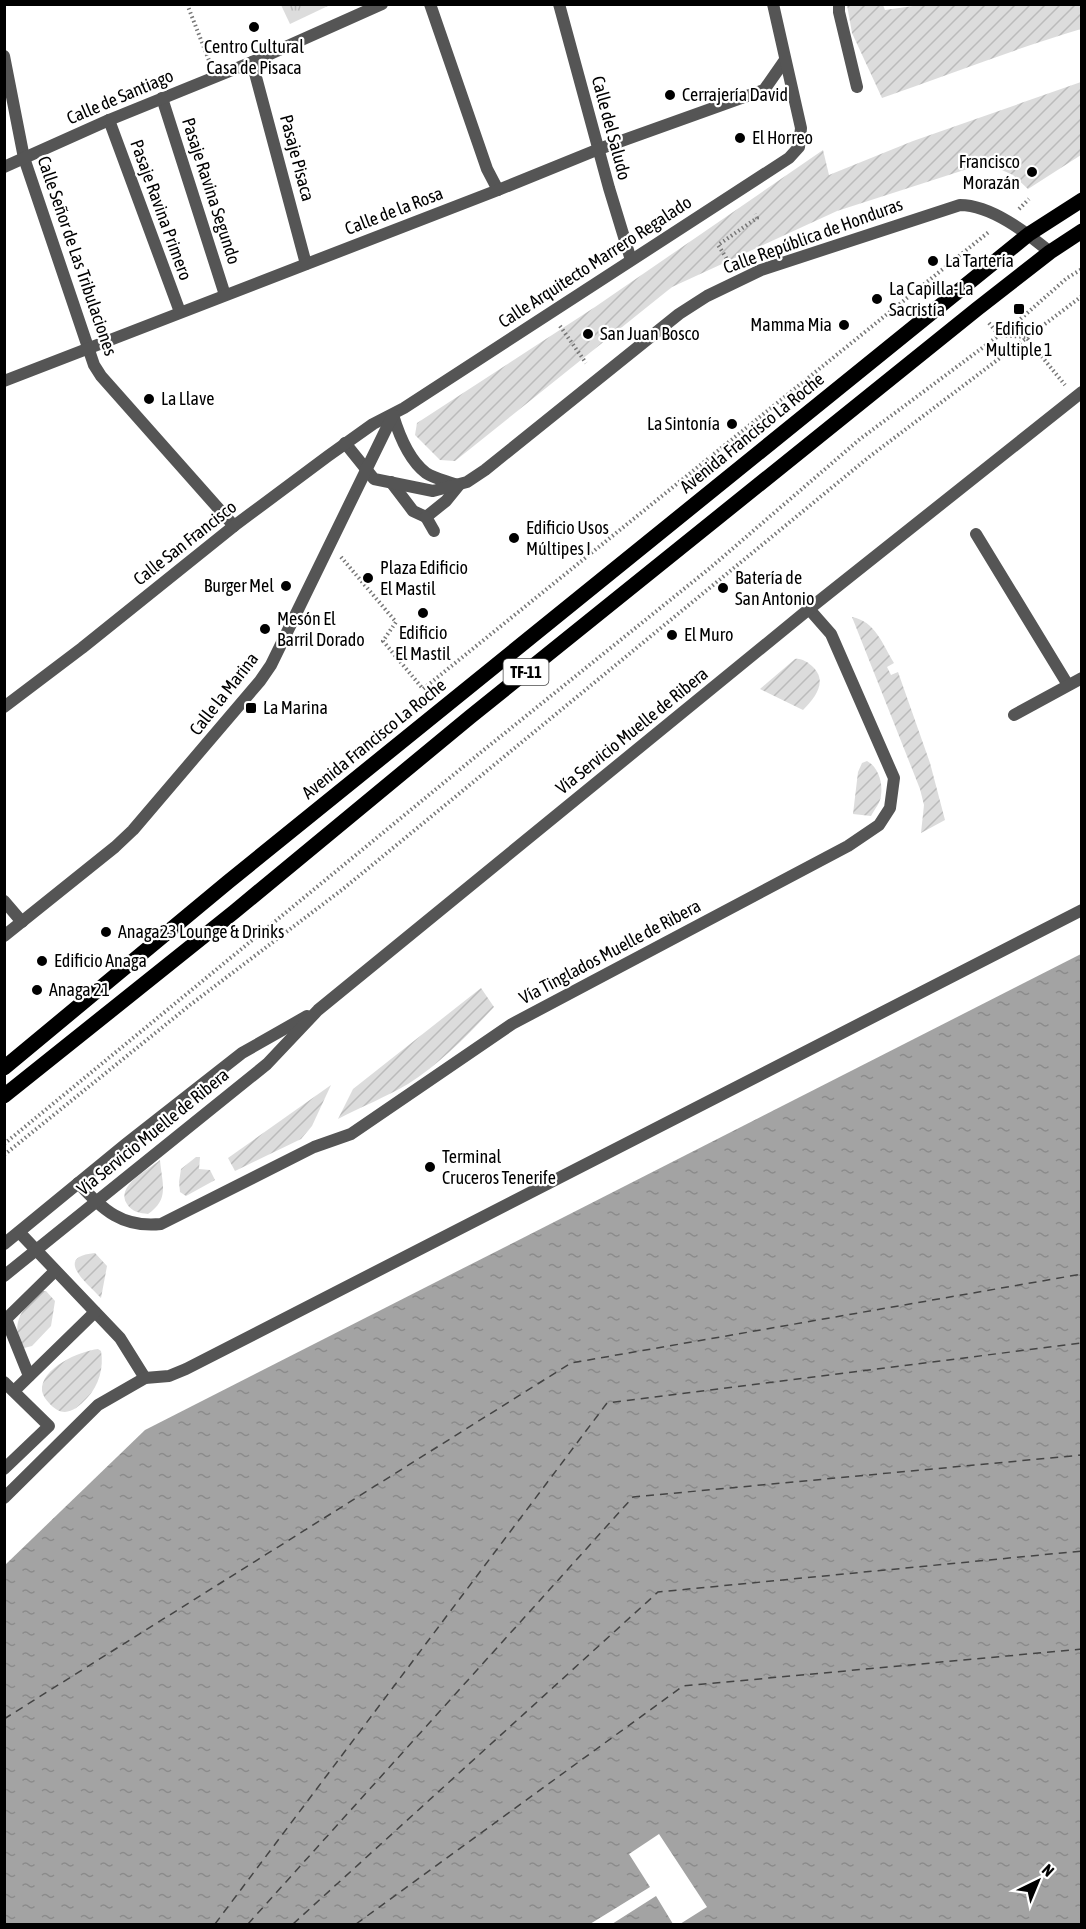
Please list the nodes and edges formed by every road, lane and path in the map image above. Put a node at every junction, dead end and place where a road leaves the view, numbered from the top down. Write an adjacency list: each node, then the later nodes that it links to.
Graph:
1 (187, 4): 10 (path)
2 (382, 4): 9 (street, Calle de Santiago)
3 (430, 4): 17 (street)
4 (559, 4): 14 (street, Calle del Saludo)
5 (773, 4): 8 (street)
6 (839, 4): 11 (street)
7 (4, 56): 15 (street, Calle Señor de Las Tribulaciones)
8 (785, 60): 14 (street, Calle de la Rosa); 24 (street, Calle Arquitecto Marrero Regalado)
9 (252, 62): 12 (street, Calle de Santiago); 26 (street, Pasaje Pisaca)
10 (212, 68)
11 (857, 87)
12 (162, 98): 13 (street, Calle de Santiago); 28 (street, Pasaje Ravina Segundo)
13 (109, 120): 15 (street, Calle de Santiago); 30 (street, Pasaje Ravina Primero)
14 (599, 149): 17 (street, Calle de la Rosa); 24 (street, Calle del Saludo)
15 (24, 158): 16 (street, Calle de Santiago); 34 (street, Calle Señor de Las Tribulaciones)
16 (4, 166)
17 (498, 190): 26 (street, Calle de la Rosa)
18 (1082, 200): 22 (main road, Avenida Francisco La Roche / TF-11)
19 (755, 214): 25 (path)
20 (1082, 231): 23 (main road, TF-11)
21 (985, 233): 47 (path)
22 (1029, 234): 23 (street, Calle República de Honduras); 42 (street, Calle República de Honduras); 58 (main road, Avenida Francisco La Roche / TF-11)
23 (1050, 252): 59 (main road, TF-11)
24 (631, 260): 31 (street, Calle Arquitecto Marrero Regalado)
25 (729, 262)
26 (306, 264): 28 (street, Calle de la Rosa)
27 (1082, 269): 32 (path)
28 (225, 295): 30 (street, Calle de la Rosa)
29 (1082, 296): 33 (path)
30 (180, 312): 34 (street, Calle de la Rosa)
31 (551, 313): 35 (path); 38 (street, Calle Arquitecto Marrero Regalado)
32 (999, 335): 33 (path); 60 (path)
33 (1026, 337): 37 (path); 61 (path)
34 (88, 349): 36 (street, Calle de la Rosa); 44 (street, Calle Señor de Las Tribulaciones)
35 (586, 363)
36 (4, 381)
37 (1078, 394): 48 (street, Vía Servicio Muelle de Ribera)
38 (393, 415): 39 (street, Calle San Francisco); 40 (street, Calle la Marina); 42 (street)
39 (345, 443): 40 (street, Calle República de Honduras); 44 (street, Calle San Francisco)
40 (366, 469): 41 (street, Calle República de Honduras); 47 (street, Calle la Marina)
41 (391, 483): 42 (street, Calle República de Honduras); 43 (street)
42 (459, 485): 43 (street)
43 (426, 517): 45 (street)
44 (234, 526): 51 (street, Calle San Francisco)
45 (434, 531)
46 (976, 534): 50 (street)
47 (330, 545): 55 (street, Calle la Marina)
48 (809, 609): 57 (street, Vía Servicio Muelle de Ribera); 63 (street, Vía Tinglados Muelle de Ribera)
49 (1082, 678): 50 (street)
50 (1068, 685): 52 (street)
51 (4, 707)
52 (1014, 715)
53 (4, 900): 55 (street)
54 (1082, 910): 72 (street)
55 (22, 922): 56 (street, Calle la Marina)
56 (4, 936)
57 (318, 1010): 62 (street, Vía Servicio Muelle de Ribera); 63 (street, Vía Servicio Muelle de Ribera)
58 (4, 1068)
59 (4, 1096)
60 (4, 1144)
61 (4, 1155)
62 (78, 1184): 63 (street); 64 (street, Vía Servicio Muelle de Ribera)
63 (95, 1201): 66 (street, Vía Servicio Muelle de Ribera)
64 (19, 1232): 65 (street, Vía Servicio Muelle de Ribera); 66 (street)
65 (4, 1244)
66 (36, 1250): 67 (street); 68 (street, Vía Servicio Muelle de Ribera)
67 (55, 1271): 69 (street); 70 (street)
68 (4, 1276)
69 (95, 1312): 71 (street); 72 (street)
70 (5, 1320): 71 (street)
71 (29, 1376): 74 (street)
72 (145, 1378): 76 (street)
73 (4, 1382): 74 (street)
74 (14, 1391): 75 (street)
75 (4, 1469)
76 (4, 1498)

